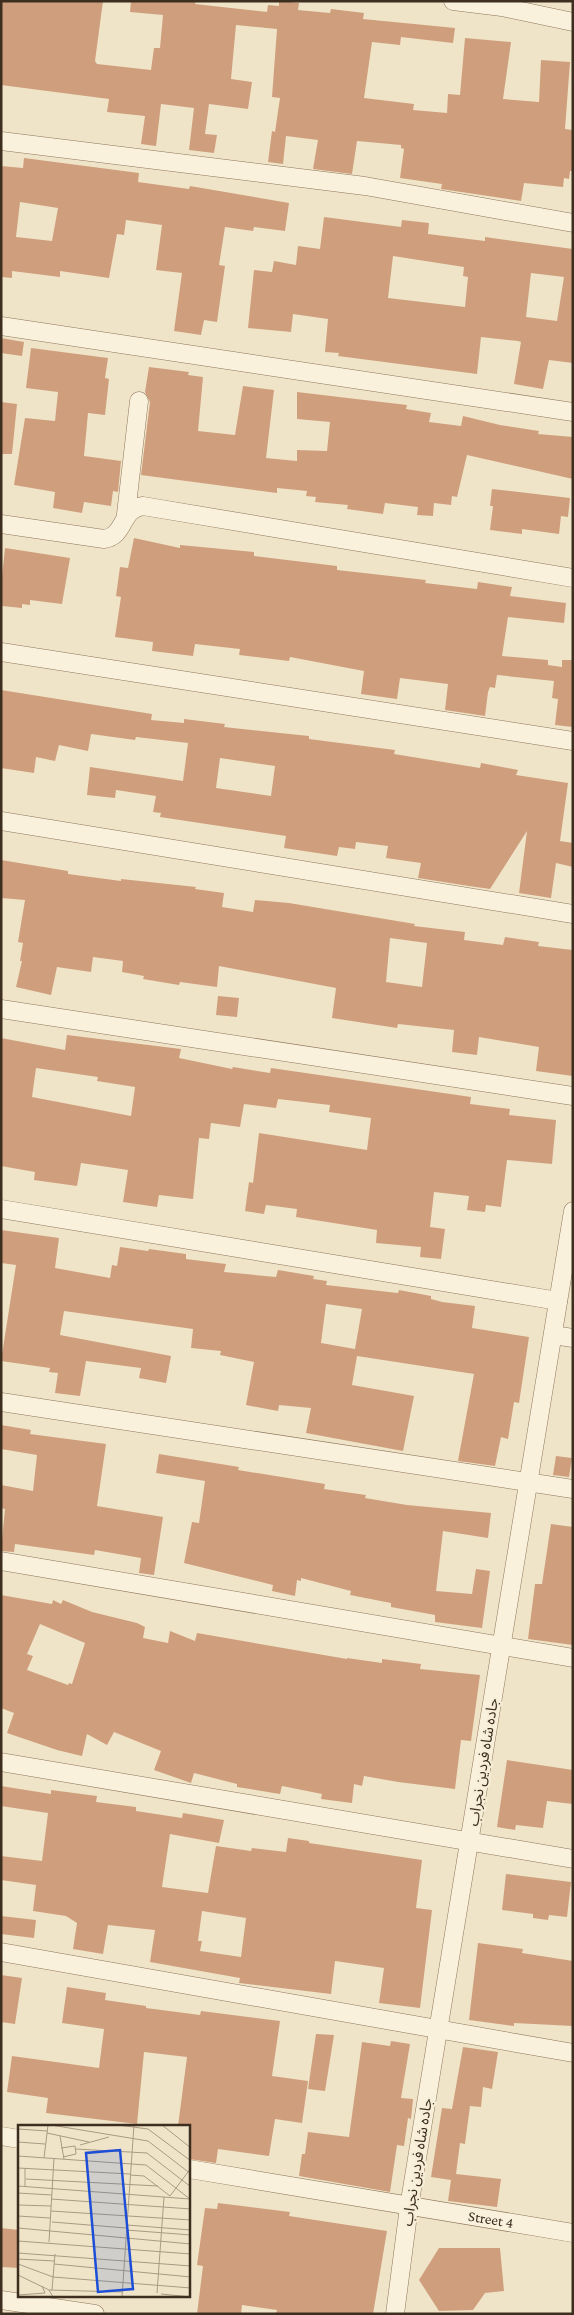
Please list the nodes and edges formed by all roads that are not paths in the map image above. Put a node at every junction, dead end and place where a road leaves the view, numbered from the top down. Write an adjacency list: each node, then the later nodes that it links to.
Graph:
1 (453, 1): 2 (street)
2 (573, 22)
3 (1, 141): 4 (street)
4 (573, 223)
5 (1, 326): 7 (street)
6 (139, 401): 8 (street)
7 (573, 412)
8 (126, 514): 9 (street); 10 (street)
9 (1, 524)
10 (573, 578)
11 (1, 652): 12 (street)
12 (573, 741)
13 (1, 821): 14 (street)
14 (573, 914)
15 (1, 1009): 16 (street)
16 (573, 1096)
17 (1, 1209): 20 (street)
18 (573, 1211): 19 (street, جاده شاه فردین نجراب)
19 (569, 1258): 20 (street, جاده شاه فردین نجراب)
20 (558, 1301): 21 (street, جاده شاه فردین نجراب)
21 (553, 1335): 22 (street); 24 (street, جاده شاه فردین نجراب)
22 (573, 1338)
23 (1, 1402): 24 (street)
24 (530, 1482): 25 (street); 27 (street, جاده شاه فردین نجراب)
25 (573, 1489)
26 (1, 1561): 27 (street)
27 (502, 1645): 28 (street); 30 (street, جاده شاه فردین نجراب)
28 (573, 1658)
29 (1, 1762): 30 (street)
30 (470, 1841): 31 (street); 33 (street, جاده شاه فردین نجراب)
31 (573, 1859)
32 (1, 1952): 33 (street)
33 (438, 2030): 34 (street); 38 (street, جاده شاه فردین نجراب)
34 (573, 2053)
35 (1, 2136): 36 (street)
36 (18, 2139)
37 (190, 2169): 38 (street, Street 4)
38 (409, 2207): 39 (street, Street 4); 42 (street, جاده شاه فردین نجراب)
39 (573, 2233)
40 (1, 2300): 41 (street)
41 (95, 2314)
42 (395, 2314)

